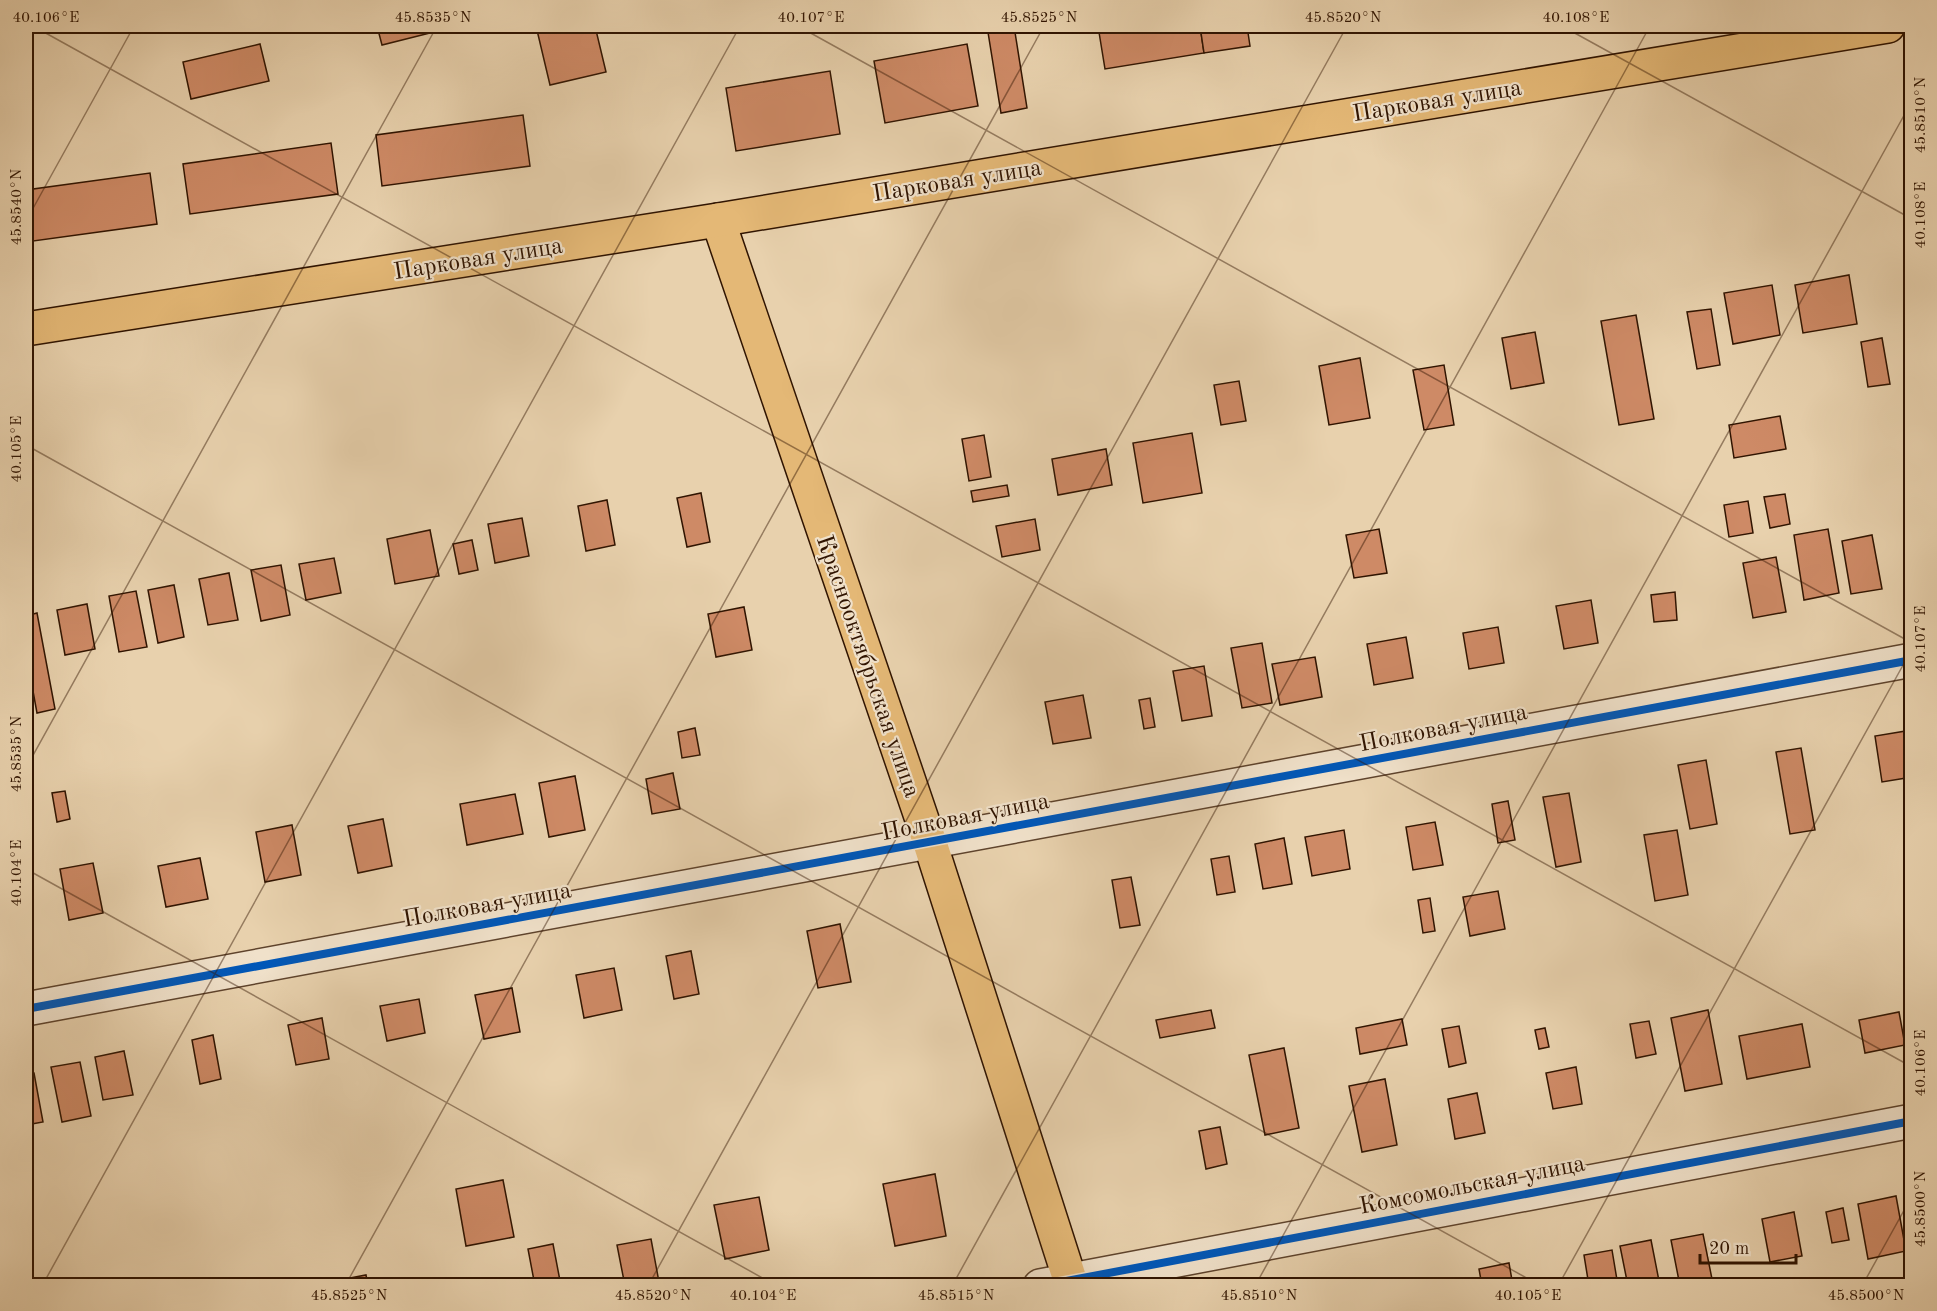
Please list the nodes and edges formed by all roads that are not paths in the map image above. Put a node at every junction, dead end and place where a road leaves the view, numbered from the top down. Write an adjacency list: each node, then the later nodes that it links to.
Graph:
1 (1876, 26): 2 (main road, Парковая улица)
2 (718, 220): 3 (main road, Парковая улица); 5 (main road, Краснооктябрьская улица)
3 (26, 329)
4 (1911, 660): 5 (street, Полковая улица)
5 (930, 843): 6 (street, Полковая улица); 8 (main road, Краснооктябрьская улица)
6 (26, 1009)
7 (1911, 1121): 8 (street, Комсомольская улица)
8 (1060, 1284)

